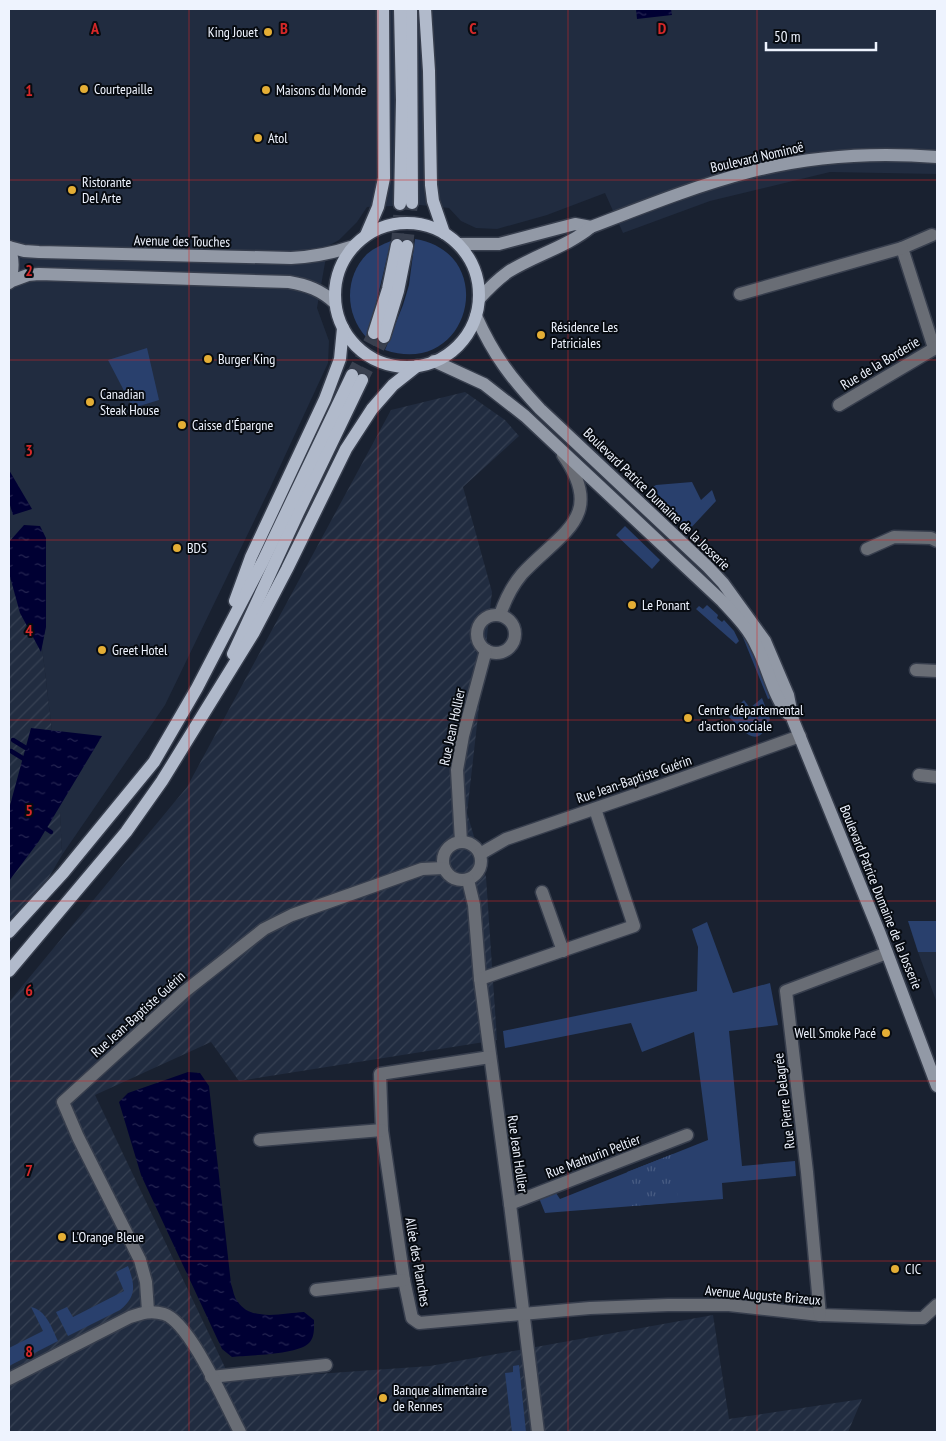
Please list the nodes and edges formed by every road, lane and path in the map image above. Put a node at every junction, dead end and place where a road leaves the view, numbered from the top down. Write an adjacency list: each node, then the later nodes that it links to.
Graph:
1 (383, 9): 8 (main road)
2 (400, 9): 3 (main road)
3 (411, 9)
4 (426, 9): 7 (main road)
5 (937, 157): 6 (street, Boulevard Nominoë)
6 (591, 226): 10 (street); 17 (street)
7 (444, 233): 8 (main road); 10 (main road)
8 (366, 235): 12 (main road)
9 (932, 236): 14 (street)
10 (458, 244): 17 (main road)
11 (402, 245): 21 (main road)
12 (354, 246): 13 (street, Avenue des Touches); 18 (main road)
13 (9, 247): 15 (street)
14 (902, 248): 16 (street); 22 (street)
15 (9, 282): 18 (street)
16 (740, 294)
17 (479, 299): 19 (main road)
18 (335, 303): 20 (main road)
19 (476, 316): 23 (main road); 35 (street, Boulevard Patrice Dumaine de la Josserie)
20 (343, 328): 24 (main road); 30 (main road)
21 (379, 335)
22 (935, 348): 25 (street, Rue de la Borderie)
23 (434, 362): 24 (main road); 26 (street, Boulevard Patrice Dumaine de la Josserie)
24 (417, 366): 34 (main road)
25 (839, 405)
26 (557, 447): 29 (street); 35 (street, Boulevard Patrice Dumaine de la Josserie)
27 (937, 541): 28 (street)
28 (867, 549)
29 (500, 615): 31 (street); 31 (street)
30 (220, 644): 34 (main road); 45 (main road)
31 (486, 650): 40 (street, Rue Jean Hollier)
32 (916, 670): 33 (street)
33 (937, 671)
34 (220, 684): 48 (main road)
35 (793, 720): 36 (street, Boulevard Patrice Dumaine de la Josserie)
36 (800, 736): 39 (street, Rue Jean-Baptiste Guérin); 47 (street, Boulevard Patrice Dumaine de la Josserie)
37 (919, 775): 38 (street)
38 (937, 776)
39 (595, 809): 41 (street, Rue Jean-Baptiste Guérin); 46 (street)
40 (461, 842): 41 (street); 42 (street)
41 (480, 854): 43 (street)
42 (444, 868): 43 (street); 59 (street, Rue Jean-Baptiste Guérin)
43 (468, 880): 49 (street, Rue Jean Hollier)
44 (542, 892): 46 (street)
45 (9, 932)
46 (563, 951): 49 (street)
47 (888, 953): 51 (street, Boulevard Patrice Dumaine de la Josserie); 61 (street, Rue Pierre Delagrée)
48 (9, 971)
49 (480, 979): 50 (street, Rue Jean Hollier)
50 (490, 1057): 52 (street, Allée des Planches); 55 (street, Rue Jean Hollier)
51 (937, 1086)
52 (382, 1130): 54 (street); 56 (street, Allée des Planches)
53 (687, 1135): 55 (street, Rue Mathurin Peltier)
54 (260, 1140)
55 (510, 1204): 60 (street, Rue Jean Hollier)
56 (404, 1280): 57 (street); 60 (street, Allée des Planches)
57 (316, 1290)
58 (937, 1305): 61 (street, Avenue Auguste Brizeux)
59 (148, 1311): 63 (street); 64 (street)
60 (522, 1313): 61 (street, Avenue Auguste Brizeux); 66 (street, Rue Jean Hollier)
61 (820, 1315)
62 (326, 1365): 63 (street)
63 (212, 1377): 65 (street)
64 (9, 1379)
65 (240, 1432)
66 (538, 1432)

